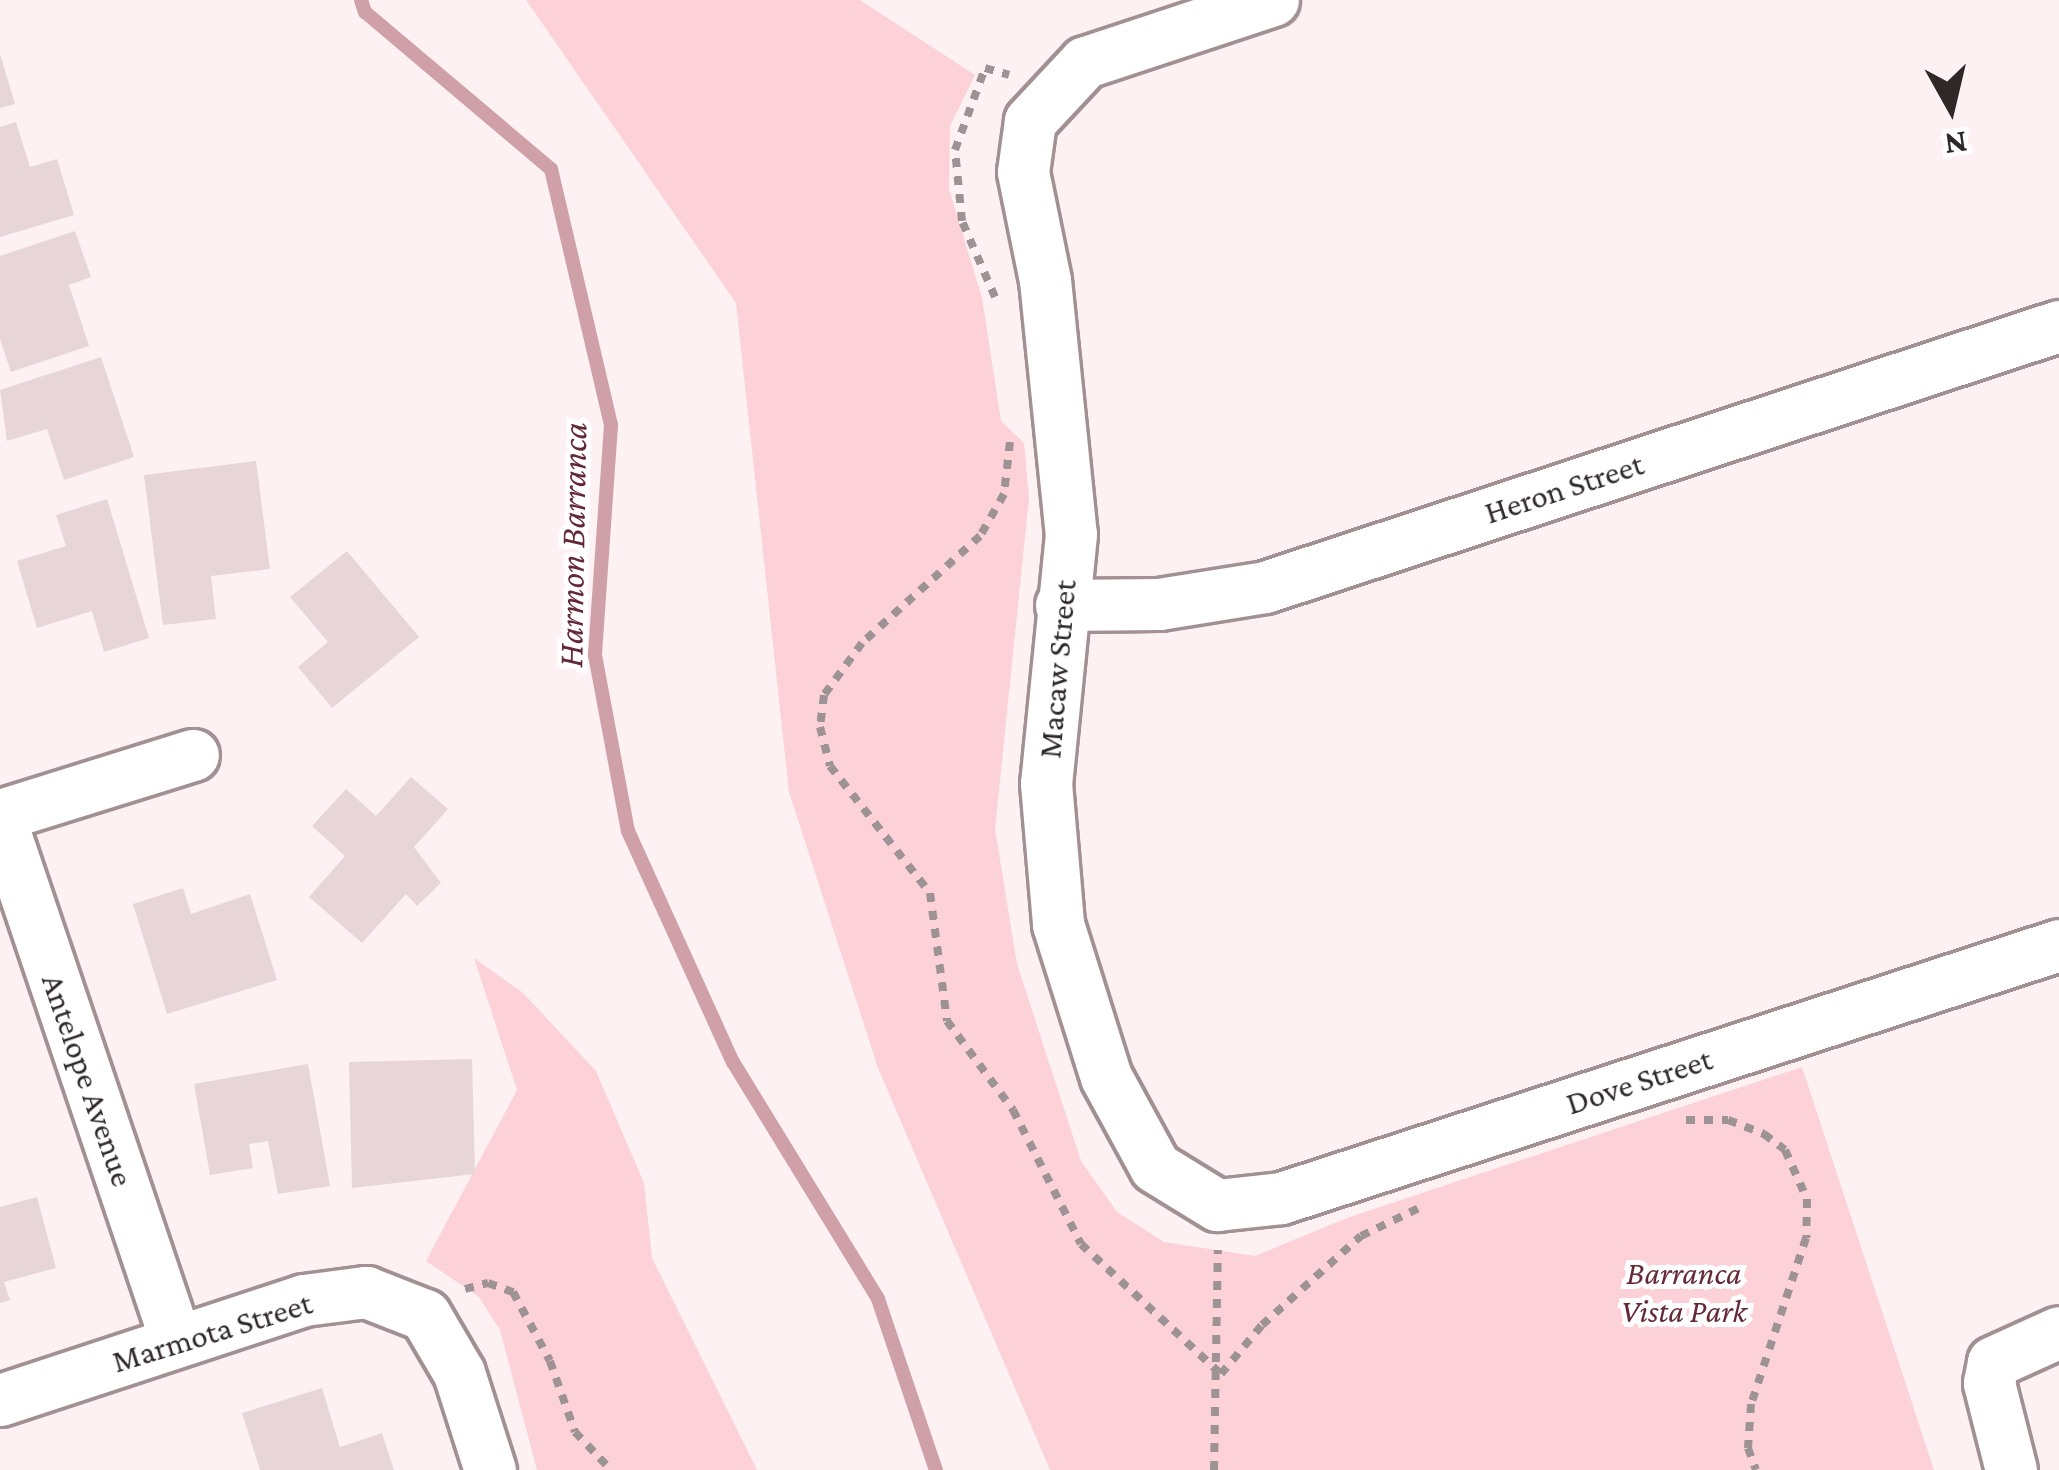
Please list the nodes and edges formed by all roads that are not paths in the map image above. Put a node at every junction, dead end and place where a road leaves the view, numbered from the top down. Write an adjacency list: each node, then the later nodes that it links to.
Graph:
1 (1273, 0): 3 (street, Macaw Street)
2 (2059, 326): 3 (street, Heron Street)
3 (1061, 605): 7 (street, Macaw Street)
4 (193, 754): 5 (street)
5 (0, 817): 9 (street, Antelope Avenue)
6 (2059, 945): 7 (street, Dove Street)
7 (1217, 1205)
8 (2059, 1332): 12 (street)
9 (176, 1340): 10 (street, Marmota Street); 11 (street, Marmota Street)
10 (0, 1400)
11 (490, 1470)
12 (2012, 1470)

